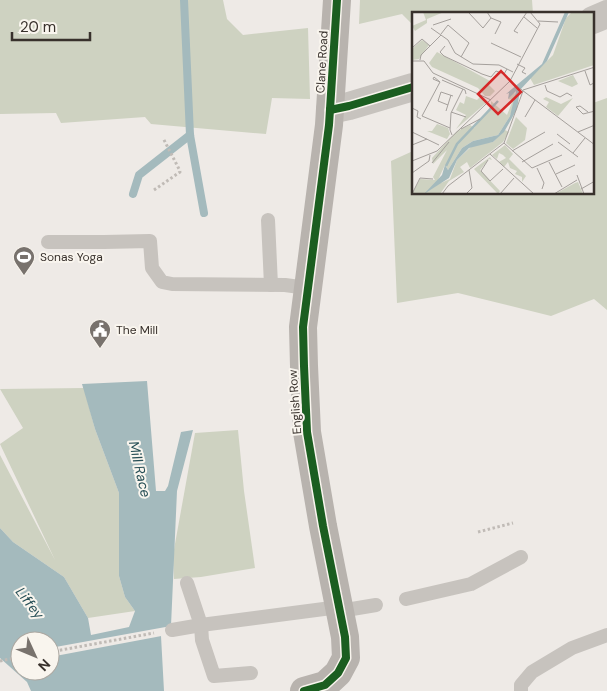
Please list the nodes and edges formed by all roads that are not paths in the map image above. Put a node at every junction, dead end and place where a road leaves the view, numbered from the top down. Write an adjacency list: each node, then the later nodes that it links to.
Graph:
1 (337, 0): 5 (main road, Clane Road)
2 (607, 14): 3 (street)
3 (594, 20)
4 (412, 88): 5 (street)
5 (330, 118): 9 (main road, English Row)
6 (268, 220): 8 (lane)
7 (48, 242): 8 (lane)
8 (271, 285): 9 (lane)
9 (308, 288): 14 (main road, English Row)
10 (521, 557): 12 (lane)
11 (187, 582): 15 (lane)
12 (406, 599)
13 (376, 605): 14 (lane)
14 (340, 609): 15 (lane); 19 (main road, English Row)
15 (200, 625): 16 (lane); 18 (lane)
16 (172, 630)
17 (607, 635): 21 (lane)
18 (252, 673)
19 (345, 682): 20 (main road)
20 (304, 691)
21 (521, 691)

